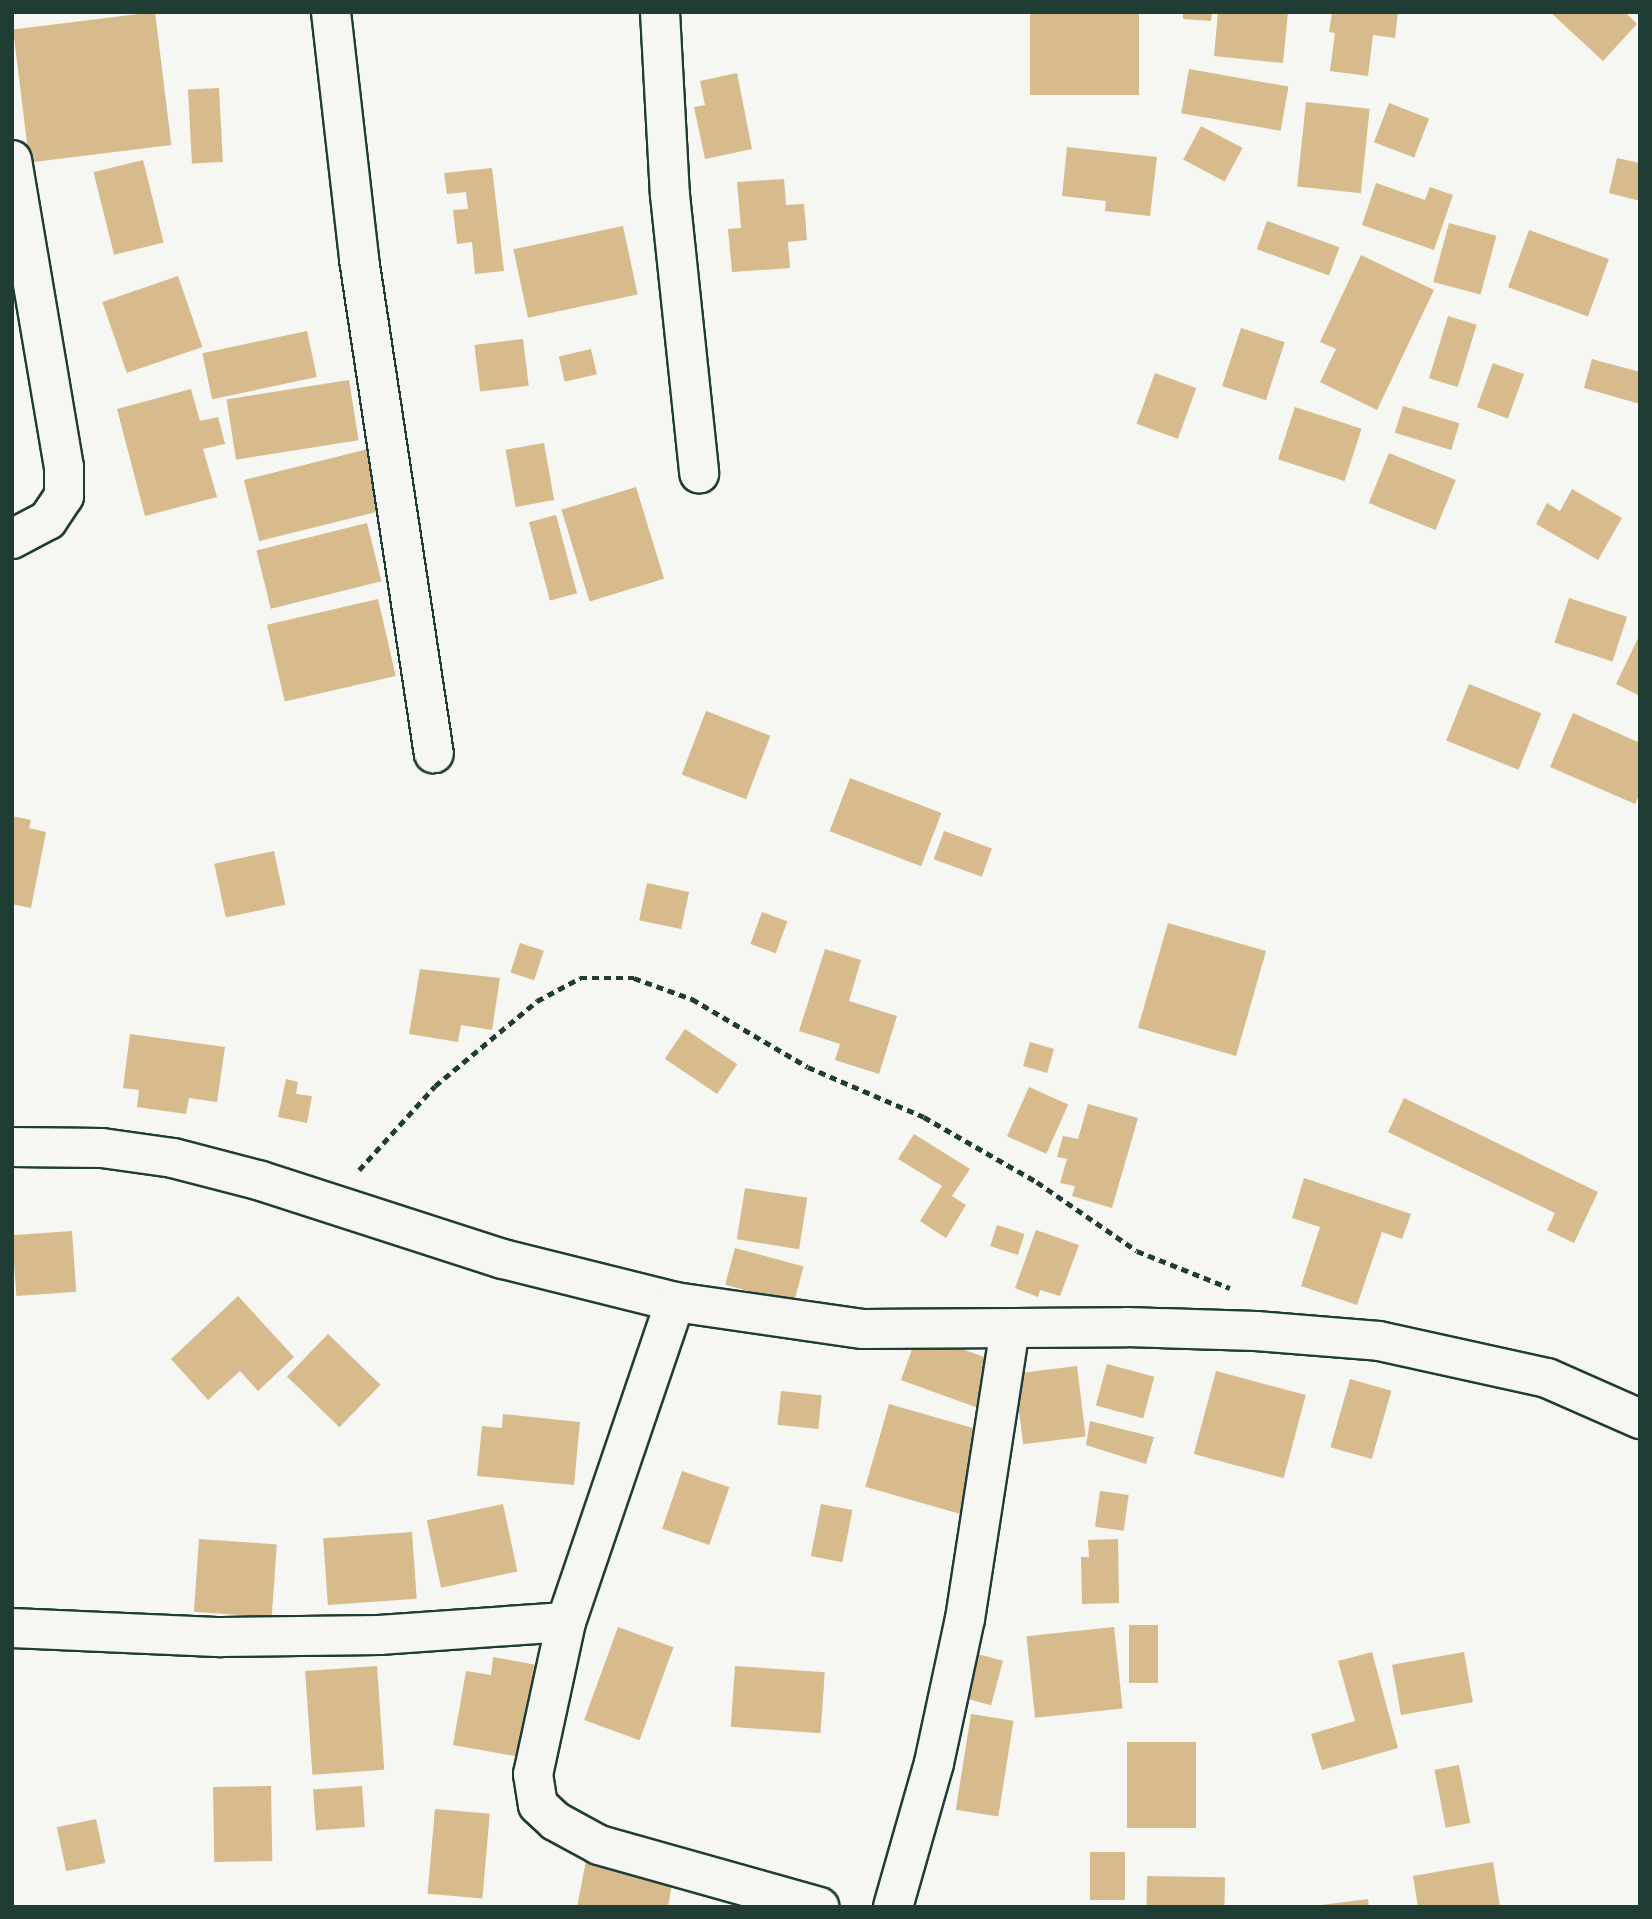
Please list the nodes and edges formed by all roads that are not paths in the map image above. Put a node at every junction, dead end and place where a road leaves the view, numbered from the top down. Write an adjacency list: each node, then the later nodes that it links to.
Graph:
1 (331, 12): 6 (street)
2 (660, 12): 4 (street)
3 (12, 160): 5 (street)
4 (699, 473)
5 (12, 539)
6 (434, 754)
7 (12, 1147): 8 (street)
8 (675, 1302): 9 (street); 11 (street)
9 (1010, 1329): 10 (street); 14 (street)
10 (1640, 1419)
11 (566, 1622): 12 (street); 13 (street)
12 (12, 1628)
13 (819, 1907)
14 (893, 1907)

